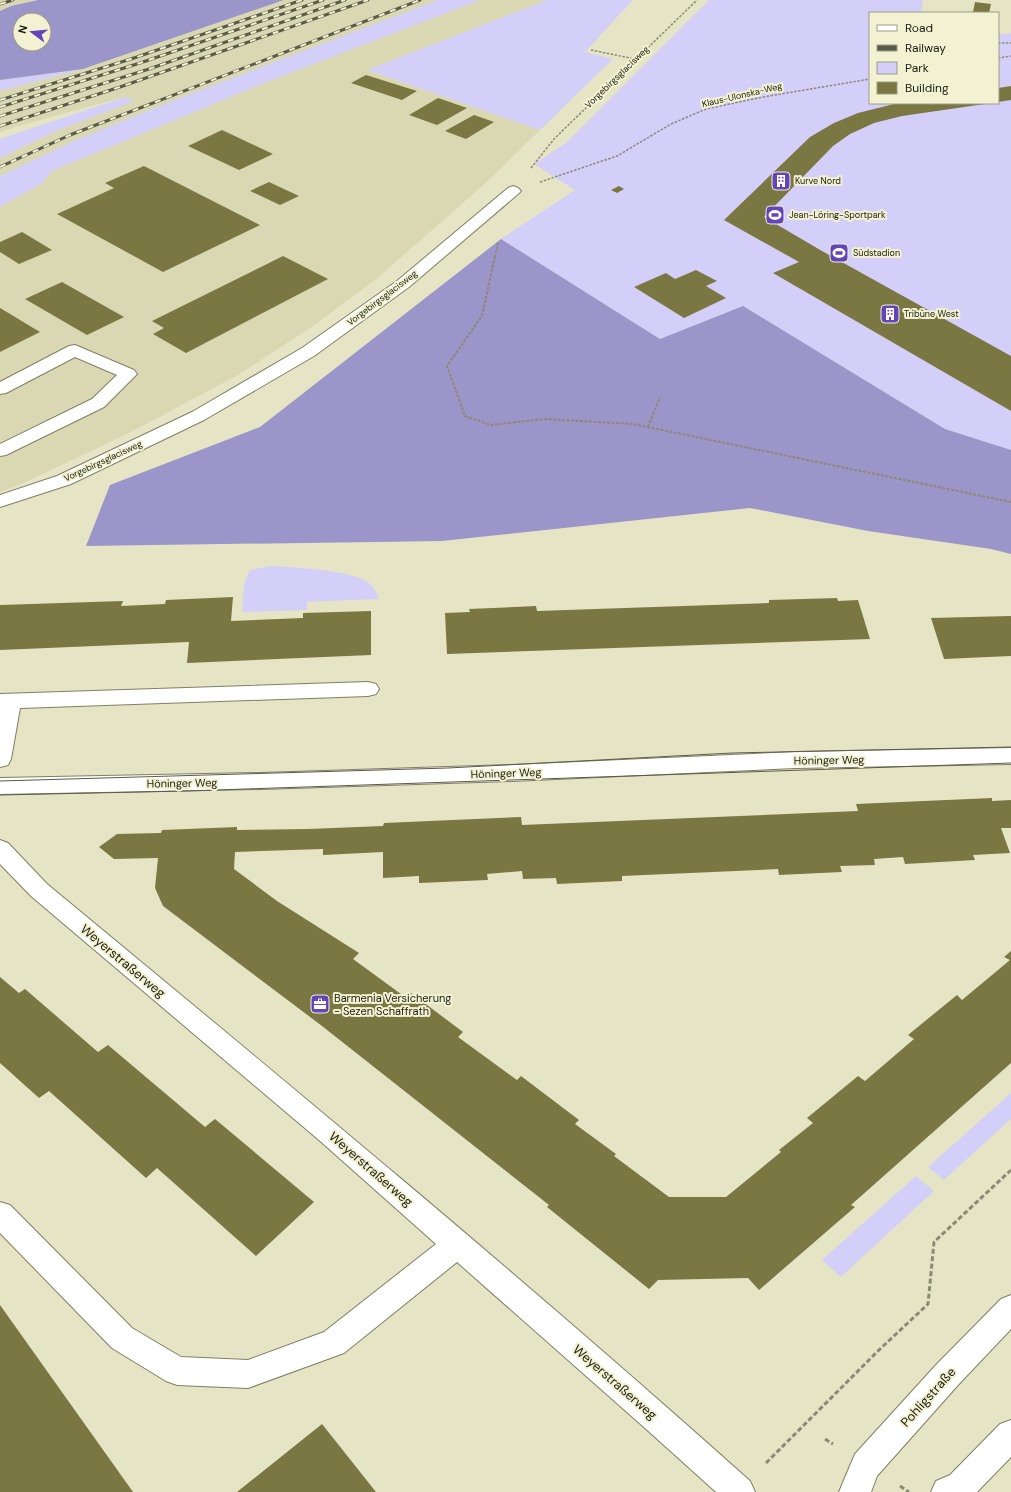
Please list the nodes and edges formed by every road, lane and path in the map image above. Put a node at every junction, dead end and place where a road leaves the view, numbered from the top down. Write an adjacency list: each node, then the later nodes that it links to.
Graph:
1 (697, 0): 7 (path, Vorgebirgsglacisweg)
2 (999, 43): 3 (path)
3 (1011, 43)
4 (590, 50): 7 (path)
5 (1011, 56): 6 (path)
6 (999, 58)
7 (635, 59): 9 (path, Vorgebirgsglacisweg)
8 (869, 79): 9 (path, Klaus-Ulonska-Weg)
9 (513, 191): 10 (street, Vorgebirgsglacisweg)
10 (496, 205): 13 (path); 15 (street, Vorgebirgsglacisweg)
11 (0, 388): 14 (street)
12 (660, 397): 13 (path)
13 (648, 427): 16 (path)
14 (0, 451)
15 (0, 502)
16 (1011, 502)
17 (368, 688): 18 (street)
18 (6, 701): 20 (street)
19 (1011, 756): 21 (street, Höninger Weg)
20 (0, 759)
21 (0, 786)
22 (0, 849): 25 (street, Weyerstraßerweg)
23 (1011, 1170): 28 (path)
24 (0, 1214): 25 (street)
25 (457, 1244): 29 (street, Weyerstraßerweg)
26 (1011, 1309): 30 (street, Pohligstraße)
27 (1011, 1435): 31 (street)
28 (761, 1469)
29 (739, 1492)
30 (855, 1492)
31 (947, 1492)

